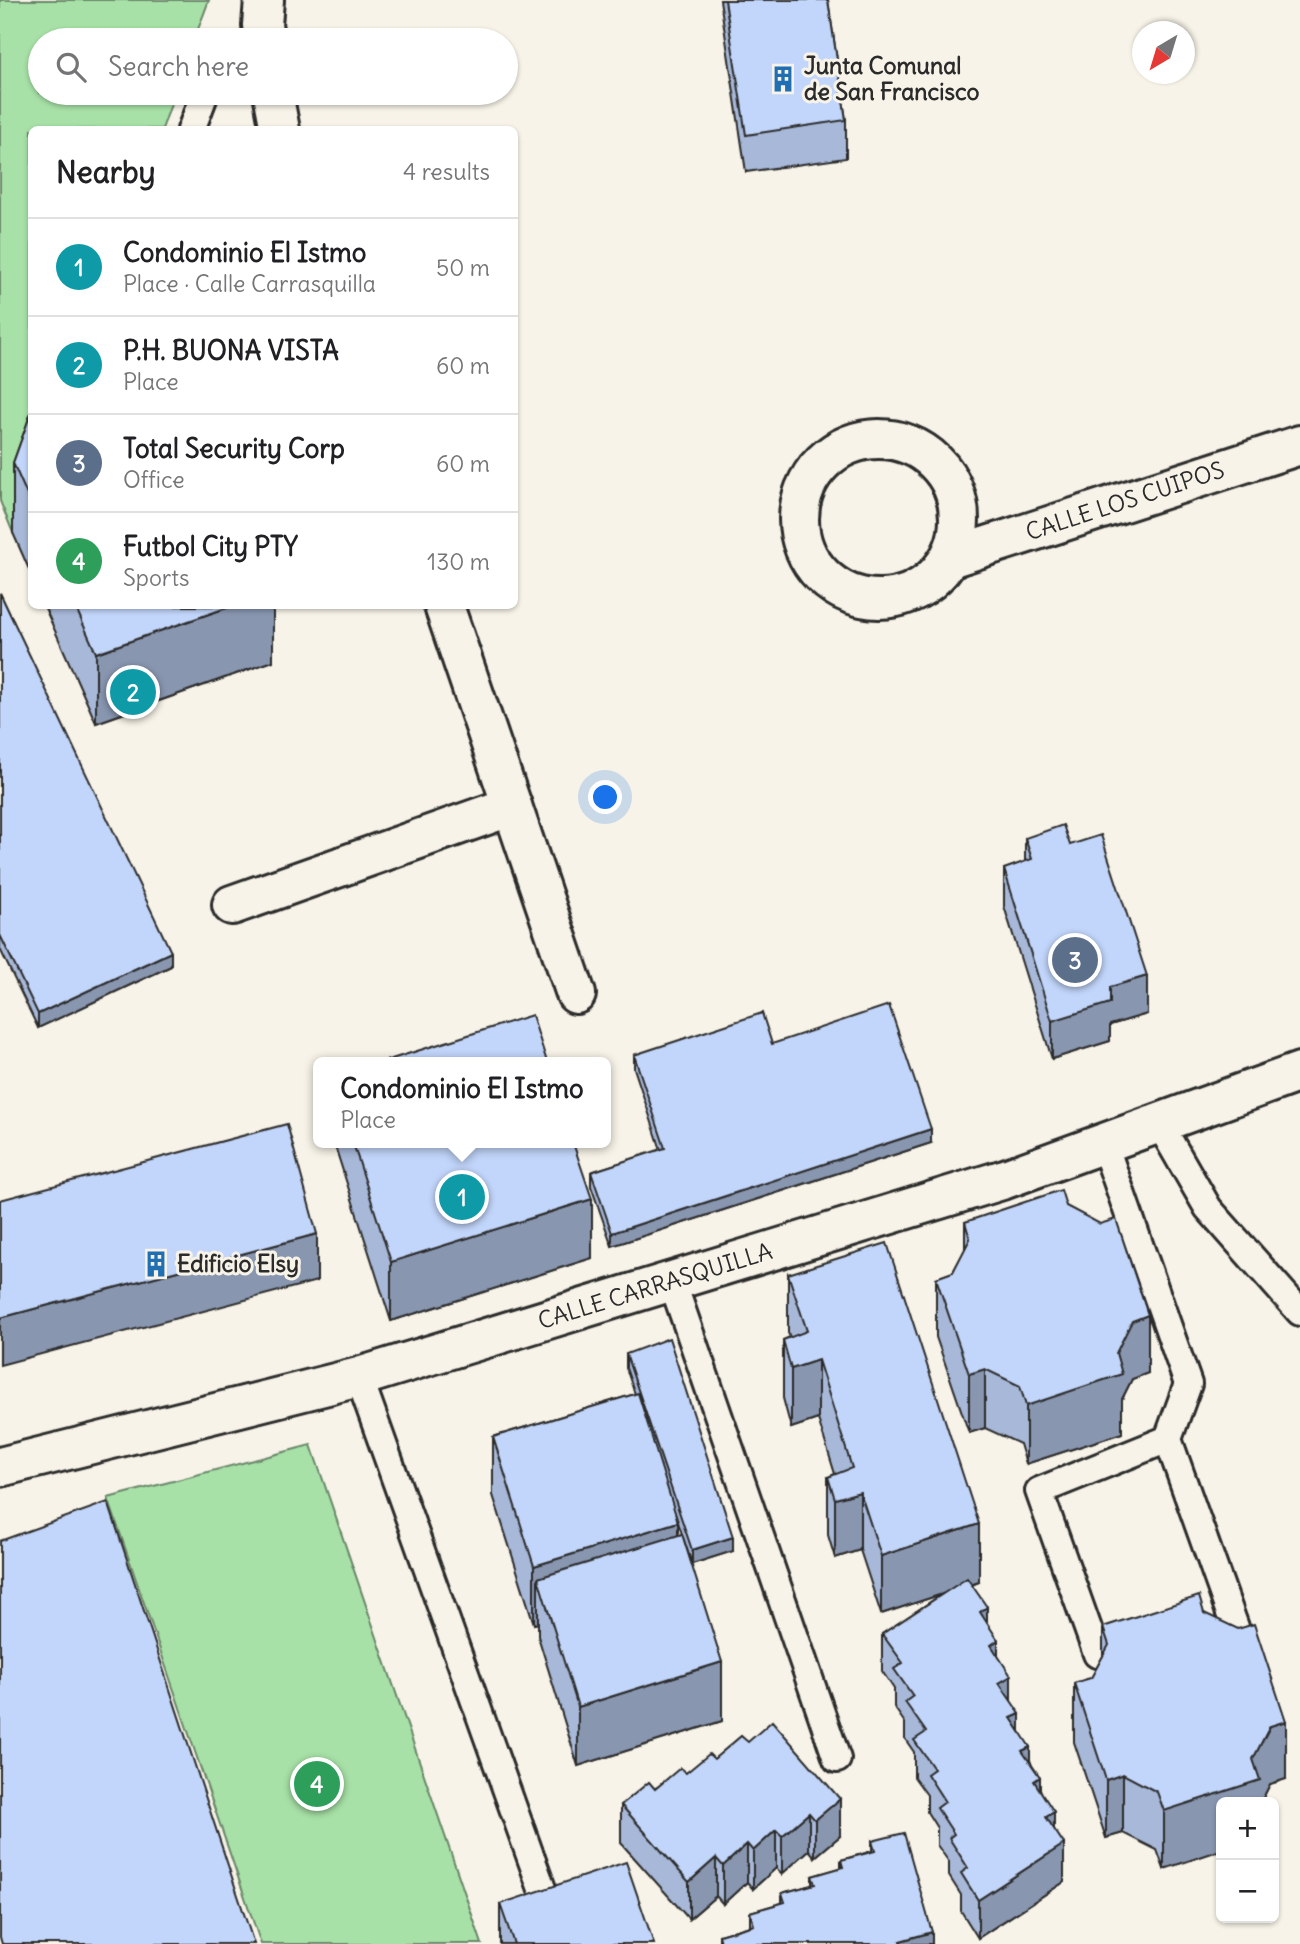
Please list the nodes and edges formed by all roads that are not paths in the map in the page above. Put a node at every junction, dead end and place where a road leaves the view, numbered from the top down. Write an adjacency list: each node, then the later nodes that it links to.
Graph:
1 (200, 105): 3 (lane)
2 (275, 105): 4 (street)
3 (193, 126)
4 (279, 126)
5 (1300, 444): 6 (street, CALLE LOS CUIPOS)
6 (950, 558): 6 (street, CALLE LOS CUIPOS)
7 (445, 609): 8 (street)
8 (512, 806): 9 (street); 10 (street)
9 (232, 905)
10 (576, 994)
11 (1300, 1072): 12 (street, CALLE CARRASQUILLA)
12 (1158, 1123): 13 (street, CALLE CARRASQUILLA); 15 (lane)
13 (1104, 1143): 14 (street, CALLE CARRASQUILLA); 17 (lane)
14 (672, 1281): 16 (street, CALLE CARRASQUILLA); 21 (lane)
15 (1300, 1312)
16 (359, 1377): 18 (street, CALLE CARRASQUILLA); 22 (lane)
17 (1168, 1439): 19 (lane); 20 (lane)
18 (0, 1467)
19 (1235, 1627)
20 (1097, 1654)
21 (837, 1759)
22 (546, 1900)

